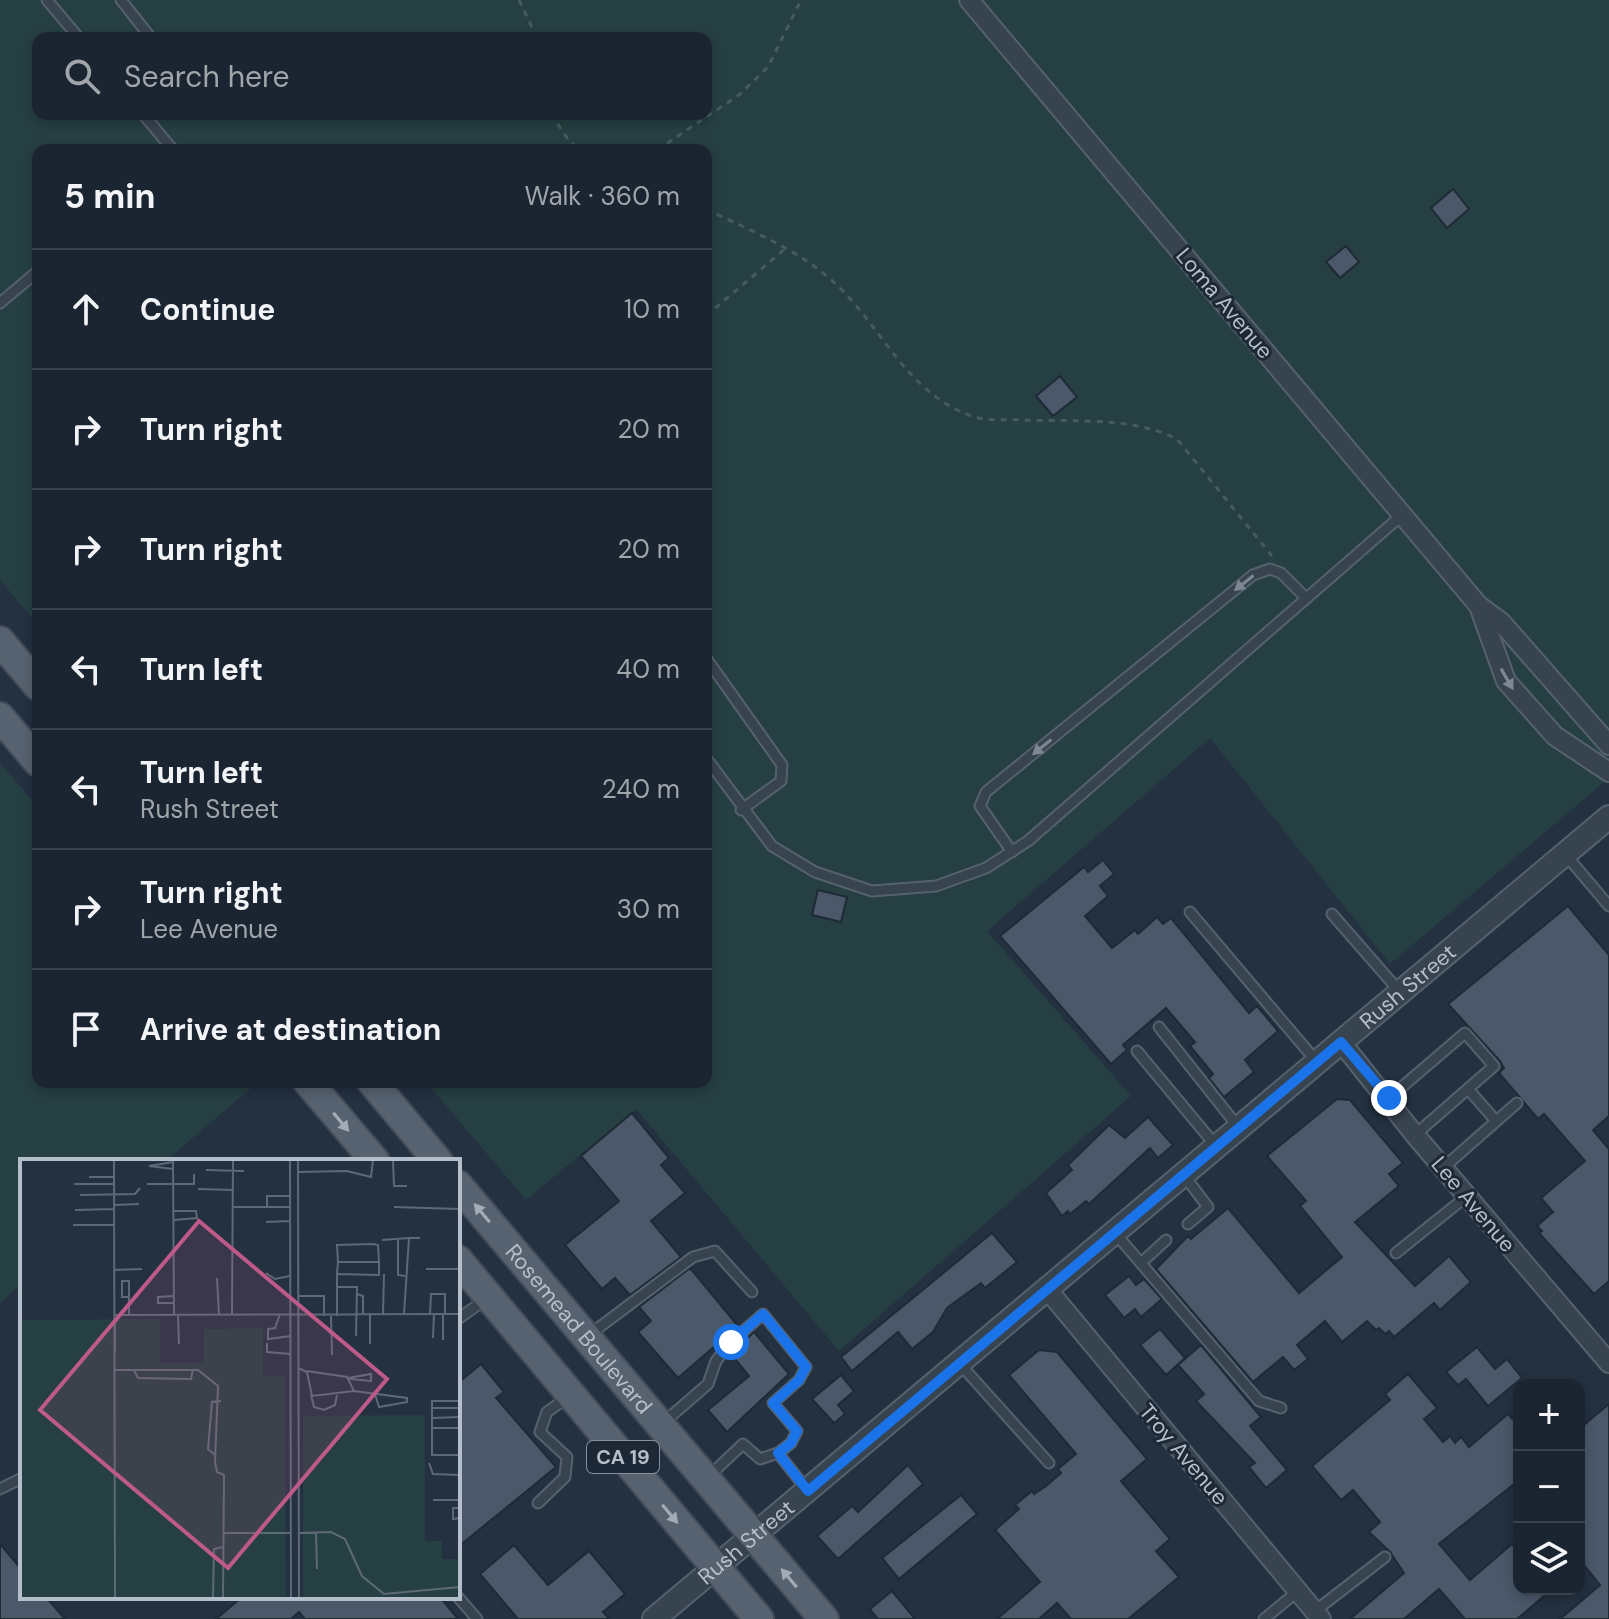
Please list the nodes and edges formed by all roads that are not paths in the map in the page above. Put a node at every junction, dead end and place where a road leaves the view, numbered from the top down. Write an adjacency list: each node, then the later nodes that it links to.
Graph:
1 (47, 0): 4 (lane)
2 (121, 0): 5 (lane)
3 (969, 0): 10 (street, Loma Avenue)
4 (74, 32)
5 (146, 32)
6 (148, 120): 7 (lane)
7 (168, 144)
8 (32, 276): 9 (lane)
9 (0, 303)
10 (1403, 514): 11 (lane); 12 (street, Loma Avenue)
11 (1306, 598): 23 (lane); 23 (lane, one-way to 23)
12 (1479, 606): 17 (street, Loma Avenue); 20 (street, Loma Avenue, one-way to 20)
13 (0, 641): 15 (main road)
14 (712, 666): 21 (lane)
15 (32, 679)
16 (0, 717): 18 (main road)
17 (1609, 745)
18 (32, 755)
19 (712, 767): 21 (lane)
20 (1609, 772)
21 (741, 810): 23 (lane)
22 (1609, 817): 24 (street, Rush Street)
23 (1012, 852)
24 (1565, 854): 25 (lane); 28 (street, Rush Street)
25 (1609, 906)
26 (1190, 912): 32 (lane)
27 (1332, 914): 28 (lane)
28 (1400, 992): 30 (street, Rush Street)
29 (1159, 1027): 39 (lane)
30 (1341, 1042): 32 (street, Rush Street); 36 (street, Lee Avenue)
31 (1137, 1051): 41 (lane)
32 (1317, 1062): 39 (street, Rush Street)
33 (313, 1088): 42 (main road, one-way to 42)
34 (377, 1088): 43 (main road)
35 (1468, 1089): 36 (lane); 38 (lane); 40 (lane)
36 (1389, 1098): 40 (street, Lee Avenue)
37 (1517, 1103): 38 (lane)
38 (1496, 1121): 44 (lane)
39 (1239, 1128): 41 (street, Rush Street)
40 (1415, 1135): 44 (street, Lee Avenue)
41 (1216, 1146): 45 (street, Rush Street)
42 (373, 1159)
43 (436, 1159)
44 (1443, 1168): 47 (street, Lee Avenue)
45 (1183, 1174): 48 (lane); 49 (street, Rush Street)
46 (460, 1187): 58 (main road, Rosemead Boulevard / CA 19, one-way to 46)
47 (1467, 1196): 51 (lane); 60 (street, Lee Avenue)
48 (1188, 1224)
49 (1114, 1232): 53 (lane); 54 (street, Rush Street)
50 (1166, 1240): 53 (lane)
51 (1396, 1253)
52 (460, 1262): 56 (main road, CA 19)
53 (1141, 1263): 62 (lane)
54 (1047, 1289): 59 (street, Rush Street); 74 (street, Troy Avenue)
55 (752, 1292): 58 (lane)
56 (489, 1296): 57 (lane); 61 (main road, CA 19)
57 (460, 1318)
58 (586, 1337): 63 (main road, Rosemead Boulevard / CA 19)
59 (959, 1363): 65 (lane); 69 (street, Rush Street)
60 (1609, 1363)
61 (571, 1395): 70 (lane); 73 (main road, CA 19, one-way to 73)
62 (1281, 1408)
63 (661, 1425): 64 (lane); 67 (main road, Rosemead Boulevard / CA 19)
64 (778, 1453): 67 (lane); 69 (lane)
65 (1049, 1463)
66 (20, 1479): 68 (lane)
67 (706, 1479): 71 (main road, Rosemead Boulevard / CA 19)
68 (0, 1489)
69 (808, 1491): 71 (street, Rush Street)
70 (538, 1503)
71 (754, 1536): 73 (street, Rush Street); 80 (main road, Rosemead Boulevard / CA 19, one-way to 71)
72 (1385, 1557): 76 (lane)
73 (715, 1568): 78 (street, Rush Street); 79 (main road, CA 19)
74 (1298, 1591): 76 (street, Troy Avenue); 81 (lane)
75 (460, 1599): 77 (lane)
76 (1318, 1615)
77 (477, 1619)
78 (654, 1619)
79 (759, 1619)
80 (824, 1619)
81 (1264, 1619)

